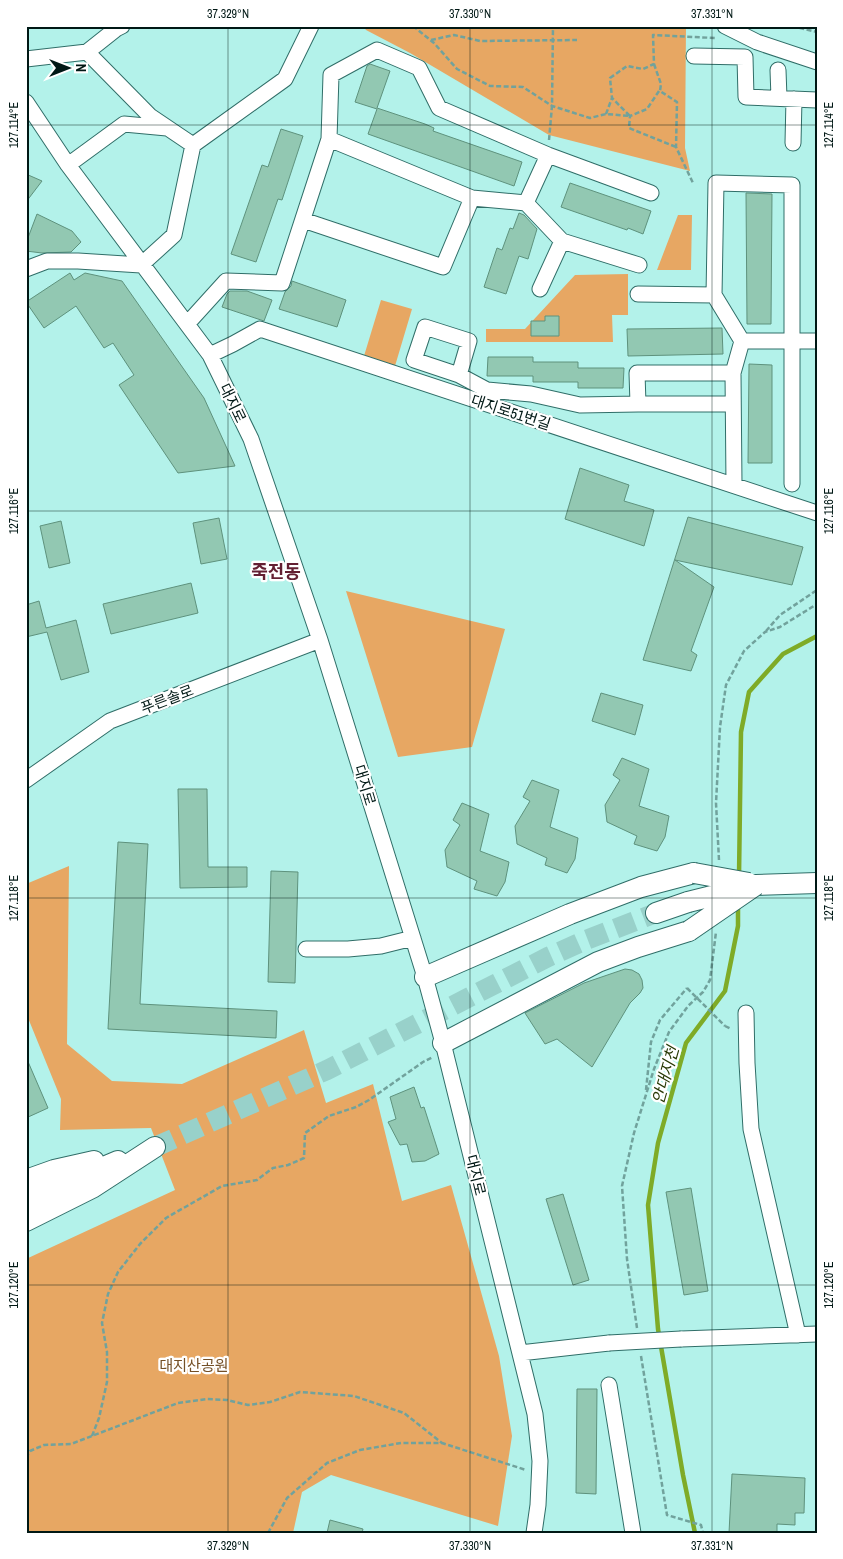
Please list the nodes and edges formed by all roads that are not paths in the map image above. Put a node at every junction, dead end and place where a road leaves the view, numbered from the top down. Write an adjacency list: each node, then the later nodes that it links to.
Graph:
1 (311, 26): 15 (street)
2 (724, 26): 7 (street)
3 (117, 27): 4 (street)
4 (87, 52): 6 (street); 12 (street)
5 (694, 56): 9 (street)
6 (26, 59)
7 (817, 62)
8 (778, 70): 9 (street)
9 (786, 98): 10 (street); 14 (street)
10 (817, 100)
11 (26, 102): 17 (street, 대지로)
12 (168, 128): 15 (street); 17 (street)
13 (329, 139): 16 (street); 19 (street); 21 (street)
14 (793, 142)
15 (193, 145): 23 (street)
16 (548, 156): 18 (street); 20 (street)
17 (68, 164): 23 (street, 대지로)
18 (651, 193)
19 (472, 198): 20 (street); 21 (street)
20 (526, 203): 22 (street)
21 (303, 220): 29 (street)
22 (562, 242): 24 (street); 26 (street)
23 (141, 265): 25 (street); 29 (street, 대지로)
24 (639, 266)
25 (26, 270)
26 (540, 289)
27 (638, 294): 28 (street)
28 (714, 295): 30 (street); 31 (street)
29 (187, 324): 33 (street, 대지로)
30 (742, 341): 31 (street); 34 (street)
31 (793, 341): 32 (street); 38 (street)
32 (817, 341)
33 (210, 355): 39 (street, 대지로51번길); 41 (street, 대지로)
34 (733, 373): 36 (street); 37 (street)
35 (459, 375): 36 (street)
36 (638, 404): 37 (street)
37 (733, 404): 39 (street)
38 (792, 484)
39 (734, 485): 40 (street, 대지로51번길)
40 (817, 513)
41 (320, 640): 42 (street, 푸른솔로); 46 (street, 대지로)
42 (26, 780)
43 (817, 883): 44 (main road)
44 (756, 885): 45 (main road, bridge); 48 (main road, bridge); 50 (main road, bridge)
45 (656, 913)
46 (413, 938): 47 (street); 48 (street, 대지로)
47 (306, 948)
48 (425, 977): 50 (street, 대지로)
49 (746, 1013): 56 (street)
50 (444, 1047): 57 (street, 대지로)
51 (155, 1147): 52 (main road); 53 (main road); 54 (main road)
52 (26, 1180)
53 (26, 1200)
54 (26, 1221)
55 (817, 1334): 56 (street)
56 (798, 1335): 57 (street, bridge)
57 (520, 1353): 59 (street, 대지로)
58 (609, 1385): 60 (street)
59 (534, 1533)
60 (633, 1533)

